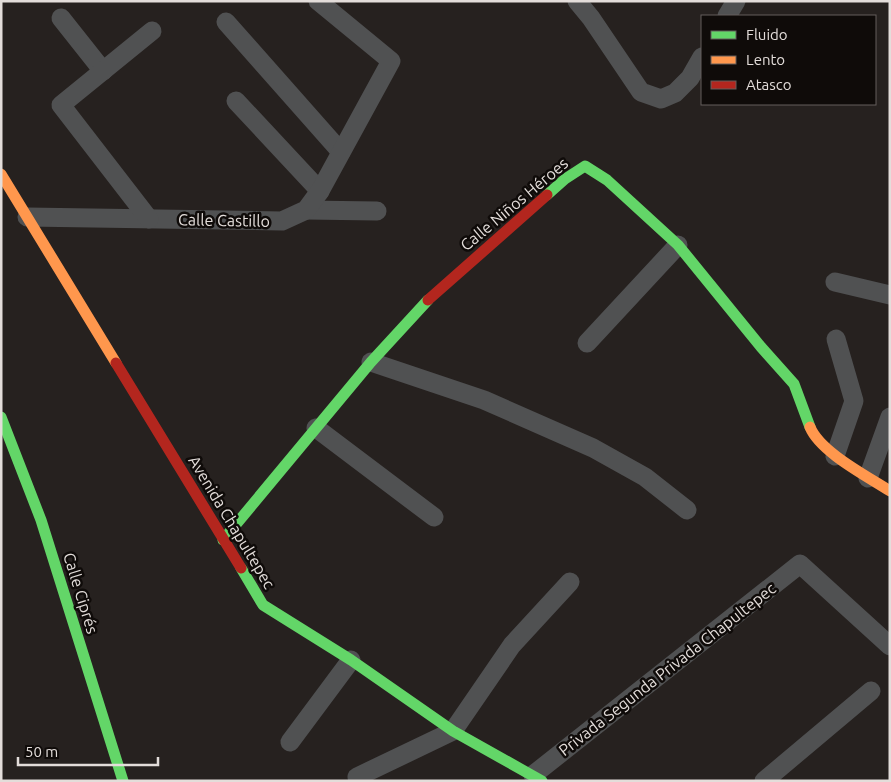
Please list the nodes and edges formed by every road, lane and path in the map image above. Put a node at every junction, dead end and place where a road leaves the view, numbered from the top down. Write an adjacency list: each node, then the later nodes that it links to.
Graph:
1 (318, 1): 11 (street, Calle Castillo)
2 (577, 1): 8 (street)
3 (736, 1): 4 (street)
4 (728, 15)
5 (61, 18): 9 (street)
6 (226, 22): 11 (street)
7 (152, 30): 9 (street)
8 (701, 59)
9 (103, 71): 17 (street)
10 (236, 101): 13 (street)
11 (341, 152): 13 (street, Calle Castillo)
12 (1, 174): 16 (street, Avenida Chapultepec)
13 (320, 191): 14 (street, Calle Castillo)
14 (306, 210): 15 (street); 17 (street, Calle Castillo)
15 (377, 210)
16 (28, 217): 17 (street, Calle Castillo); 32 (street, Avenida Chapultepec)
17 (150, 219)
18 (678, 245): 22 (street); 23 (street, Calle Niños Héroes); 27 (street, Calle Niños Héroes)
19 (834, 282): 20 (street)
20 (890, 295)
21 (836, 339): 27 (street)
22 (587, 343)
23 (371, 362): 26 (street, Calle Niños Héroes); 30 (street)
24 (1, 417): 40 (street, Calle Ciprés)
25 (890, 417): 28 (street)
26 (316, 428): 31 (street); 32 (street, Calle Niños Héroes)
27 (835, 456): 28 (street, Calle Niños Héroes)
28 (868, 478): 29 (street, Calle Niños Héroes)
29 (890, 491)
30 (687, 510)
31 (434, 517)
32 (223, 540): 35 (street, Avenida Chapultepec)
33 (570, 582): 37 (street)
34 (890, 646): 41 (street, Privada Segunda Privada Chapultepec)
35 (351, 660): 37 (street, Avenida Chapultepec); 38 (street)
36 (871, 691): 42 (street)
37 (453, 731): 39 (street); 41 (street, Avenida Chapultepec)
38 (290, 742)
39 (356, 777)
40 (120, 778)
41 (537, 778)
42 (764, 781)

